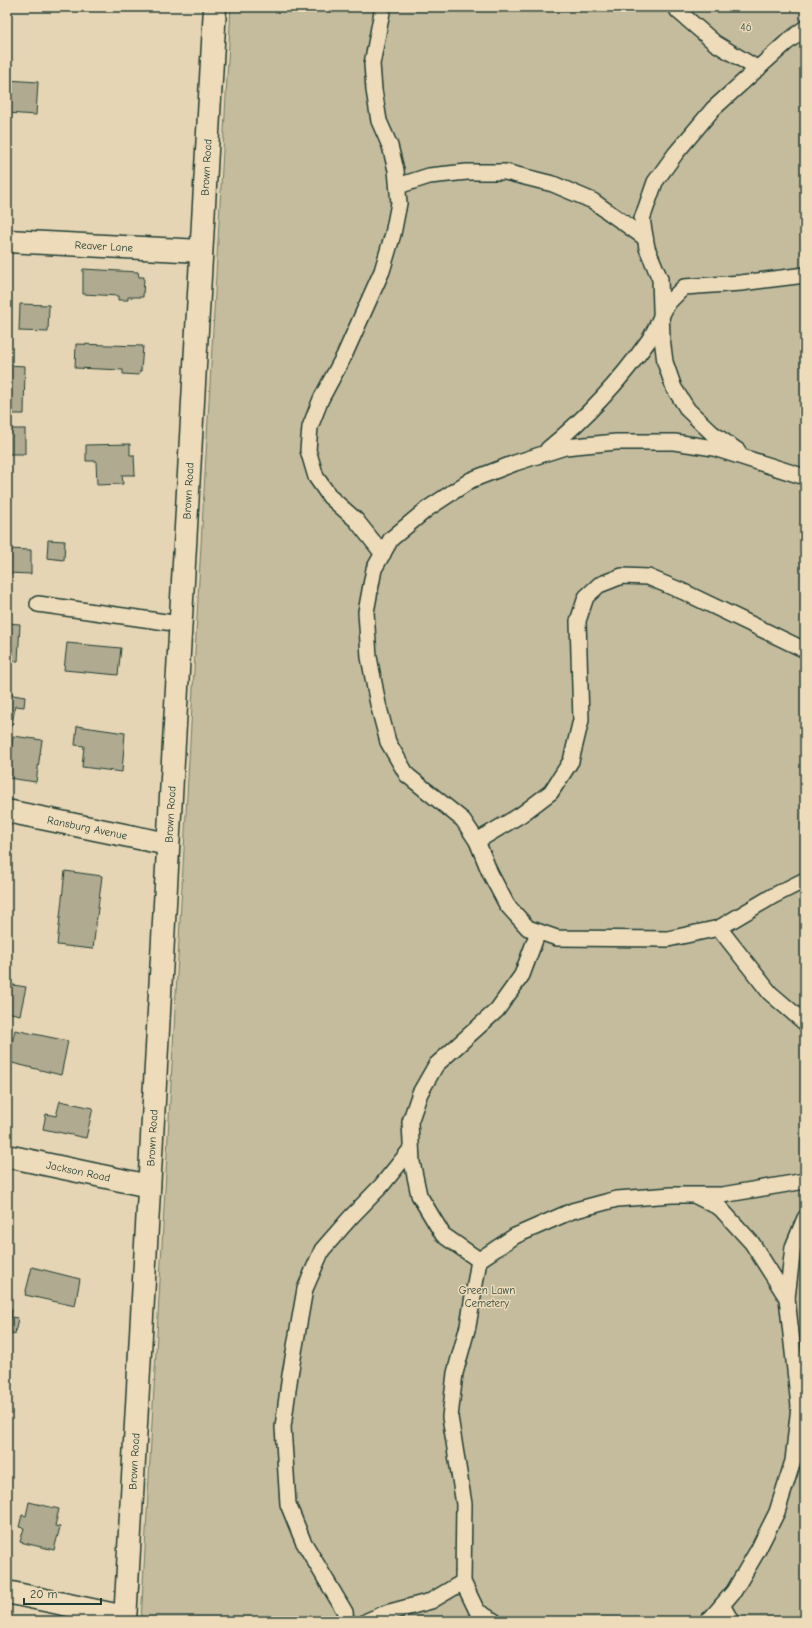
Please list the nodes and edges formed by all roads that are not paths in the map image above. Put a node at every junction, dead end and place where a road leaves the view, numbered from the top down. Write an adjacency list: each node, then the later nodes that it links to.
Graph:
1 (215, 7): 9 (main road, Brown Road)
2 (383, 7): 6 (lane)
3 (675, 8): 5 (lane)
4 (805, 28): 5 (lane)
5 (758, 69): 7 (lane)
6 (398, 186): 7 (lane); 15 (lane)
7 (645, 238): 11 (lane)
8 (7, 241): 9 (main road, Reaver Lane)
9 (201, 251): 17 (main road, Brown Road)
10 (805, 275): 11 (lane)
11 (662, 316): 12 (lane); 13 (lane)
12 (540, 455): 13 (lane); 15 (lane)
13 (746, 458): 14 (lane)
14 (805, 477)
15 (383, 554): 20 (lane)
16 (38, 604): 17 (lane)
17 (180, 624): 21 (main road, Brown Road)
18 (805, 650): 20 (lane)
19 (7, 811): 21 (main road, Ransburg Avenue)
20 (477, 841): 24 (lane)
21 (168, 844): 29 (main road, Brown Road)
22 (805, 880): 23 (lane)
23 (718, 928): 24 (lane); 25 (lane)
24 (538, 932): 26 (lane)
25 (805, 1023)
26 (411, 1149): 32 (lane); 39 (lane)
27 (7, 1156): 29 (main road, Jackson Road)
28 (805, 1181): 30 (lane)
29 (149, 1186): 38 (main road, Brown Road)
30 (695, 1195): 32 (lane); 33 (lane)
31 (805, 1218): 33 (lane)
32 (479, 1260): 35 (lane)
33 (787, 1298): 34 (lane)
34 (802, 1410): 37 (lane)
35 (462, 1582): 40 (lane); 41 (lane)
36 (7, 1592): 38 (main road)
37 (722, 1605): 42 (lane); 43 (lane)
38 (125, 1619)
39 (346, 1621)
40 (367, 1621)
41 (494, 1621)
42 (707, 1621)
43 (731, 1621)

